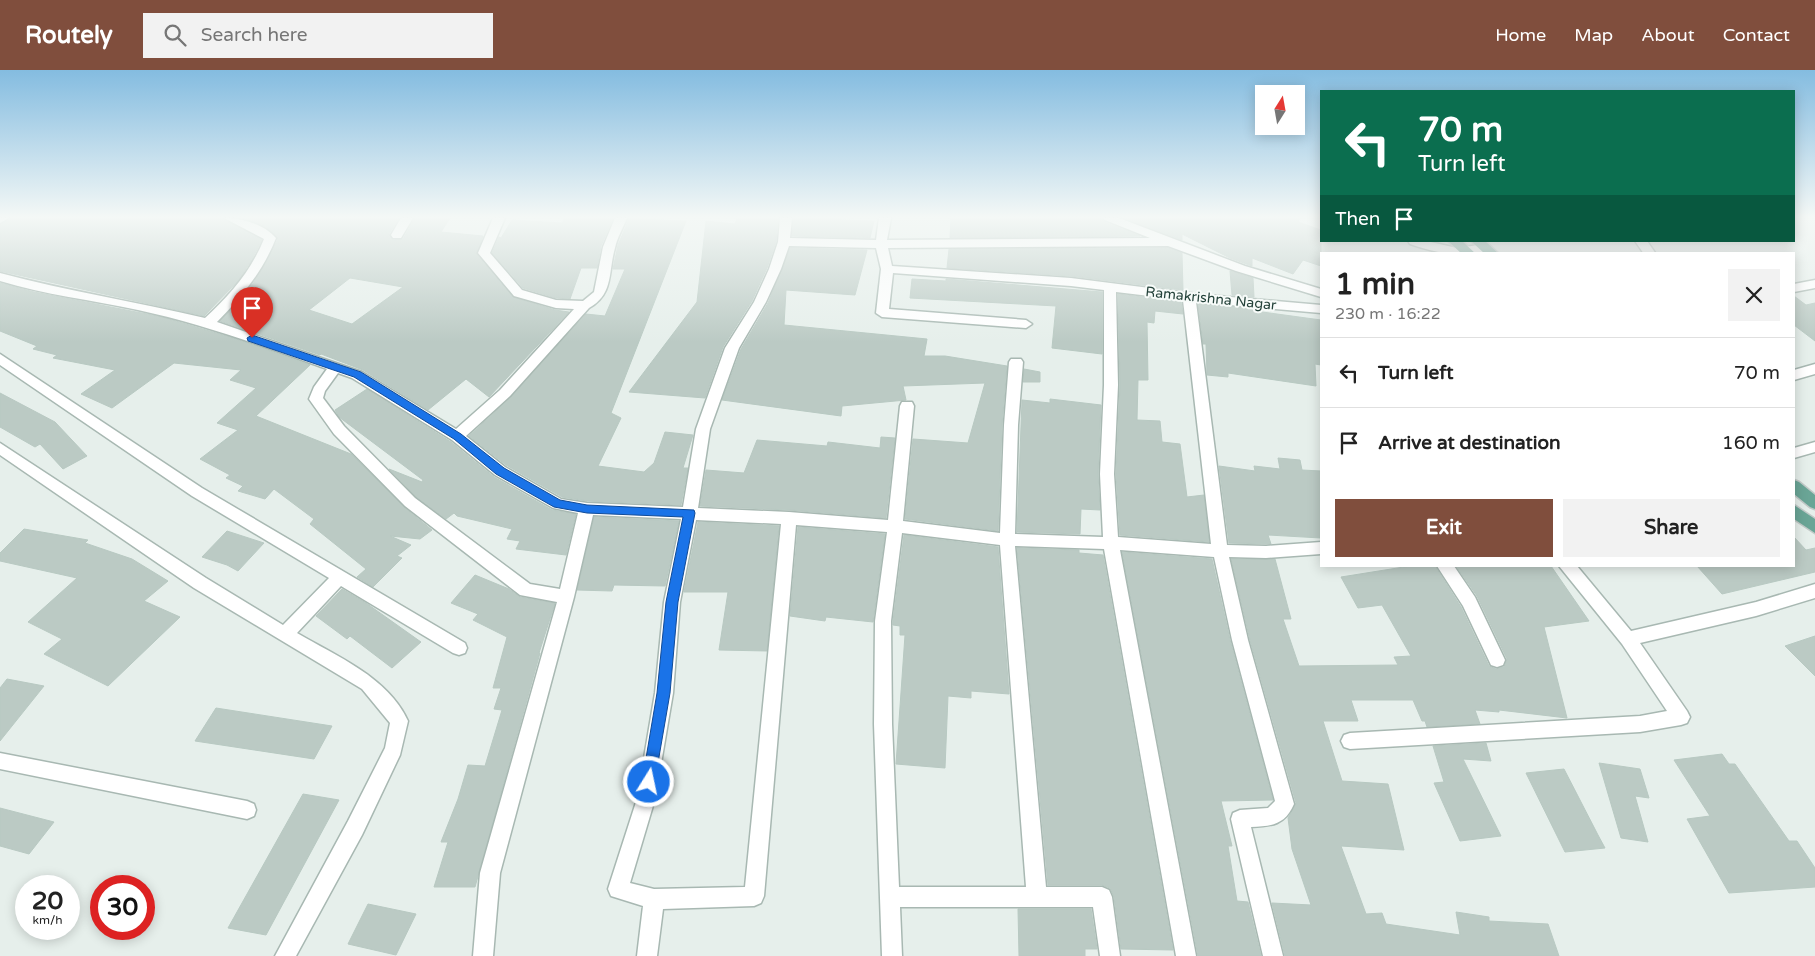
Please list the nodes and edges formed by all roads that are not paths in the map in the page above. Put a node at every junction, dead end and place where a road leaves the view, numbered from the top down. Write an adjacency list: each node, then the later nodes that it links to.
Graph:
1 (260, 259): 16 (street)
2 (490, 259): 14 (street)
3 (607, 259): 14 (street)
4 (778, 259): 32 (street)
5 (884, 259): 7 (street)
6 (1217, 259): 12 (street, Ramakrishna Nagar)
7 (886, 269): 10 (street, Ramakrishna Nagar); 17 (street)
8 (0, 277): 16 (street)
9 (1815, 284): 11 (street)
10 (1110, 286): 13 (street, Ramakrishna Nagar); 37 (street)
11 (1795, 288)
12 (1320, 293)
13 (1189, 297): 15 (street, Ramakrishna Nagar); 39 (street)
14 (585, 305): 24 (street)
15 (1320, 309)
16 (208, 323): 20 (street)
17 (1026, 324)
18 (0, 359): 42 (street)
19 (1016, 362): 36 (street)
20 (336, 367): 24 (street); 44 (street)
21 (1815, 369): 22 (street)
22 (1795, 374)
23 (907, 406): 34 (street)
24 (457, 436): 30 (street)
25 (1815, 447): 27 (street)
26 (0, 448): 45 (street)
27 (1795, 453)
28 (1795, 487): 29 (main road)
29 (1815, 503)
30 (587, 509): 32 (street); 44 (street)
31 (1795, 512): 35 (main road)
32 (690, 513): 33 (street); 54 (street)
33 (789, 518): 34 (street); 54 (street)
34 (895, 526): 36 (street); 52 (street)
35 (1815, 527)
36 (1007, 540): 37 (street); 53 (street)
37 (1111, 544): 39 (street); 60 (street)
38 (1320, 548): 39 (street)
39 (1220, 551): 61 (street)
40 (1447, 567): 48 (street)
41 (1569, 567): 46 (street)
42 (340, 577): 45 (street); 47 (street)
43 (1815, 591): 46 (street)
44 (566, 597): 56 (street)
45 (285, 634): 55 (street)
46 (1628, 638): 49 (street)
47 (459, 648)
48 (1498, 660)
49 (1350, 741)
50 (0, 761): 51 (street)
51 (247, 810)
52 (890, 897): 53 (street); 58 (street)
53 (1037, 897): 59 (street)
54 (654, 899): 57 (street)
55 (285, 956)
56 (483, 956)
57 (648, 956)
58 (892, 956)
59 (1110, 956)
60 (1186, 956)
61 (1273, 956)

